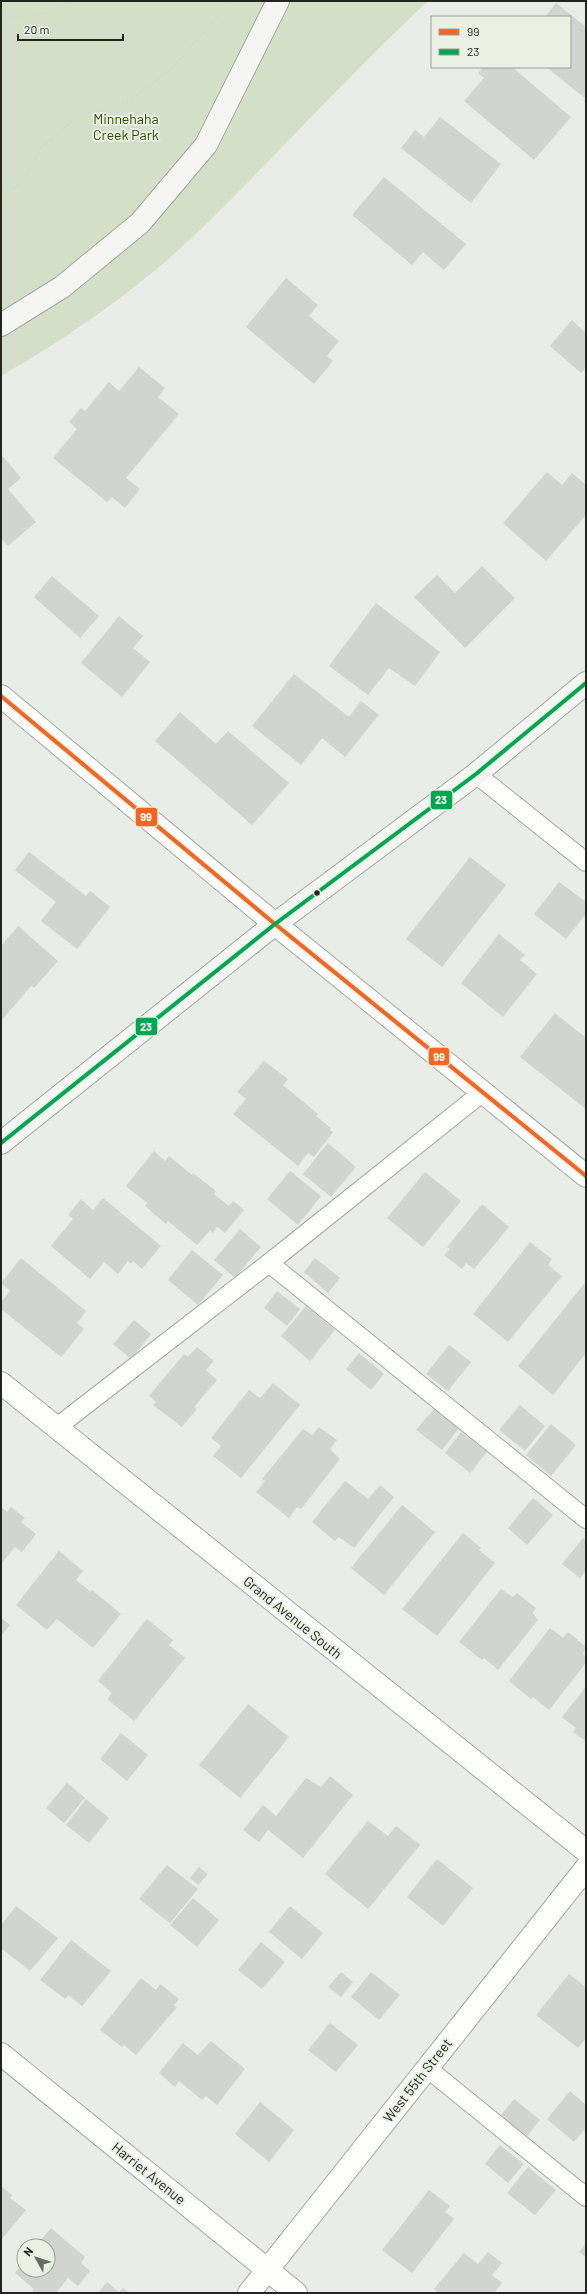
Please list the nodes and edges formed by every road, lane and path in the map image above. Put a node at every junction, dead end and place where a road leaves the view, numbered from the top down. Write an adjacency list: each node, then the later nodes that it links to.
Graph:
1 (75, 1): 4 (path)
2 (231, 1): 5 (path)
3 (278, 1): 6 (street)
4 (1, 17)
5 (1, 197)
6 (1, 325)
7 (586, 683): 9 (street)
8 (1, 696): 11 (street)
9 (476, 774): 10 (lane); 11 (street)
10 (586, 862)
11 (275, 924): 12 (street); 13 (street)
12 (483, 1092): 14 (street); 15 (lane)
13 (1, 1143)
14 (586, 1176)
15 (269, 1263): 17 (lane); 18 (lane)
16 (1, 1383): 17 (street, Grand Avenue South)
17 (57, 1428): 19 (street, Grand Avenue South)
18 (586, 1519)
19 (586, 1851)
20 (586, 1868): 22 (street, West 55th Street)
21 (1, 2054): 24 (street, Harriet Avenue)
22 (427, 2068): 23 (lane); 24 (street, West 55th Street)
23 (586, 2197)
24 (268, 2270): 25 (street, West 55th Street); 26 (street, Harriet Avenue)
25 (249, 2293)
26 (296, 2293)

